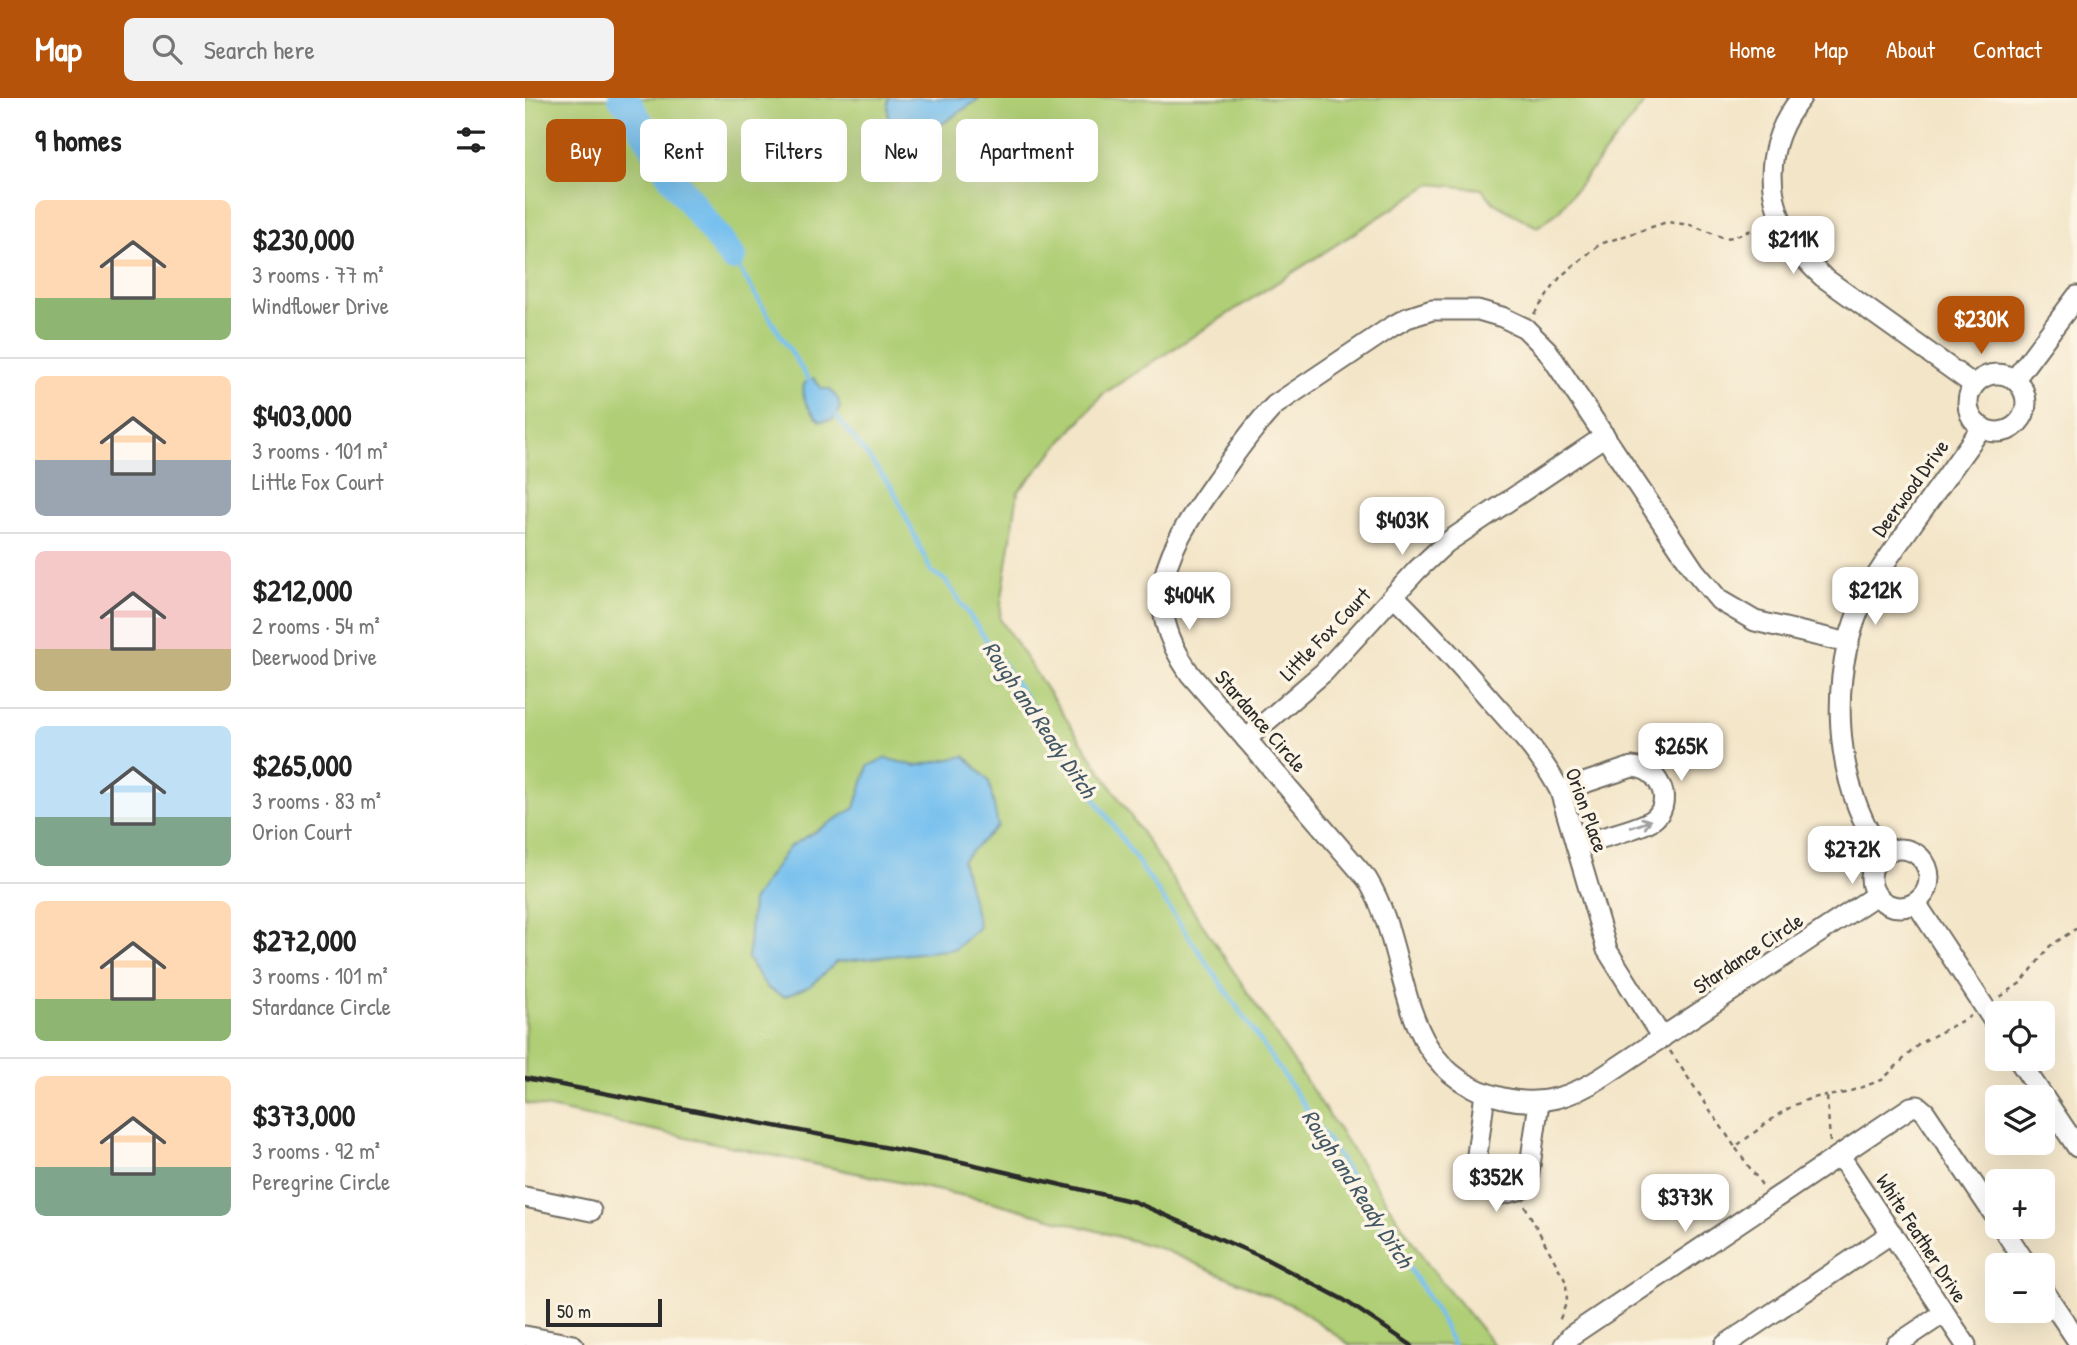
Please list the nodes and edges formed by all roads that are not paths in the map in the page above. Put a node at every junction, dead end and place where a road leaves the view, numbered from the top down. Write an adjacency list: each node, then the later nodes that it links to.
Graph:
1 (1801, 98): 4 (street)
2 (2077, 296): 3 (street)
3 (2015, 379): 4 (street); 5 (street)
4 (1974, 385): 5 (street)
5 (1982, 427): 8 (street, Deerwood Drive)
6 (1605, 436): 7 (street, Little Fox Court); 8 (street, Stardance Circle); 9 (street, Stardance Circle)
7 (1394, 596): 9 (street, Little Fox Court); 10 (street, Orion Place)
8 (1849, 643): 12 (street, Deerwood Drive)
9 (1246, 738): 18 (street, Stardance Circle)
10 (1560, 791): 11 (street, Orion Place); 11 (street, one-way to 10)
11 (1576, 845): 16 (street, Orion Place)
12 (1883, 855): 13 (street); 14 (street)
13 (1877, 895): 14 (street); 16 (street, Stardance Circle)
14 (1916, 903): 15 (street)
15 (1985, 1008)
16 (1662, 1038): 19 (street, Stardance Circle)
17 (2026, 1071): 20 (street)
18 (1485, 1093): 19 (street, Stardance Circle); 19 (street)
19 (1539, 1102)
20 (2077, 1147)
21 (1835, 1159): 23 (street); 25 (street, White Feather Drive); 30 (street)
22 (525, 1197): 24 (street)
23 (1985, 1201)
24 (591, 1211)
25 (1892, 1233): 27 (street, White Feather Drive); 32 (street)
26 (2055, 1307): 29 (street)
27 (1944, 1313): 33 (street); 34 (street, White Feather Drive)
28 (525, 1336): 31 (street)
29 (2077, 1340)
30 (1566, 1342)
31 (573, 1345)
32 (1725, 1345)
33 (1896, 1345)
34 (1966, 1345)

